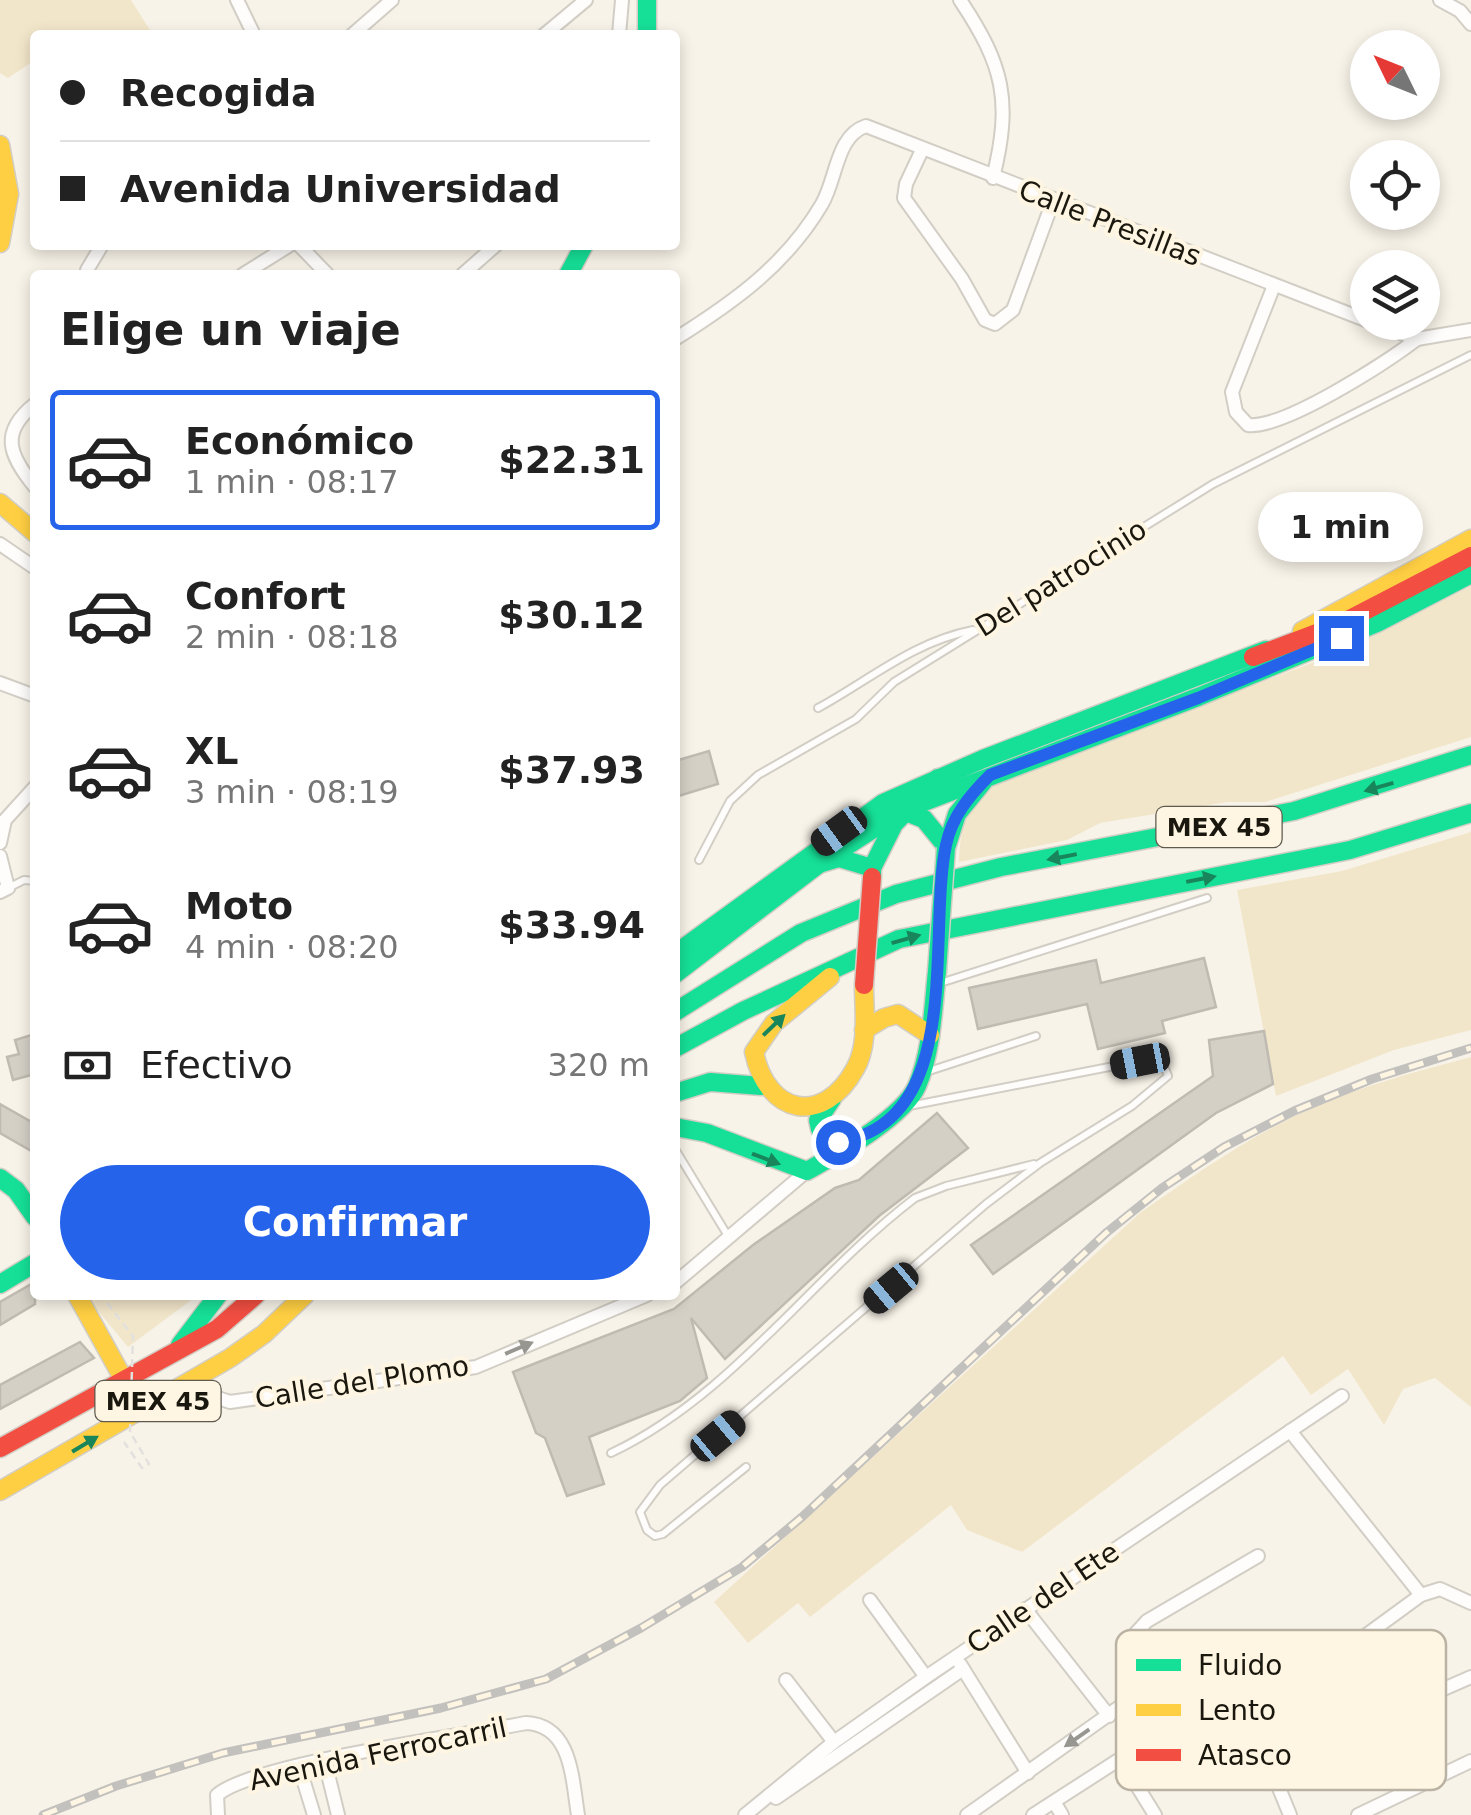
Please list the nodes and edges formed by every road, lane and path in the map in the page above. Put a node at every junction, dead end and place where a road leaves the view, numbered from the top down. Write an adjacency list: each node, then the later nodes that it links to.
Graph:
1 (238, 0): 9 (street)
2 (392, 0): 10 (street)
3 (586, 0): 11 (street)
4 (622, 0): 12 (street)
5 (647, 0): 13 (main road)
6 (960, 0): 16 (street)
7 (1440, 0): 8 (street)
8 (1471, 24)
9 (252, 30)
10 (358, 30)
11 (550, 30)
12 (620, 30)
13 (647, 30)
14 (0, 145): 18 (main road)
15 (922, 150): 16 (street, Calle Presillas); 17 (street); 31 (street, Calle Presillas)
16 (994, 178): 17 (street, Calle Presillas)
17 (1053, 201): 27 (street, Calle Presillas)
18 (0, 243)
19 (99, 250): 23 (street)
20 (282, 250): 24 (street)
21 (304, 250): 25 (street)
22 (490, 250): 26 (street)
23 (87, 270)
24 (250, 270)
25 (323, 270)
26 (468, 270)
27 (1273, 288): 28 (street, Calle Presillas); 32 (street)
28 (1350, 315)
29 (1471, 330): 30 (street, Calle Presillas)
30 (1440, 335)
31 (680, 336)
32 (1416, 340)
33 (1471, 354): 43 (lane, Del patrocinio)
34 (30, 408): 35 (street)
35 (30, 480)
36 (0, 504): 37 (main road)
37 (30, 529)
38 (1471, 539): 44 (main road)
39 (0, 544): 41 (street)
40 (1471, 556): 44 (main road)
41 (30, 565)
42 (1471, 574): 49 (main road)
43 (980, 628): 47 (lane); 59 (lane, Del patrocinio)
44 (1253, 656): 50 (main road)
45 (0, 683): 46 (street)
46 (30, 694)
47 (818, 708)
48 (1471, 755): 69 (main road, MEX 45, one-way to 69)
49 (990, 775): 53 (main road); 57 (main road)
50 (938, 778): 52 (main road); 53 (main road)
51 (30, 792): 56 (street)
52 (883, 803): 53 (main road); 55 (main road)
53 (903, 810): 55 (main road); 57 (main road); 61 (main road)
54 (1471, 813): 66 (main road, MEX 45, one-way to 54)
55 (864, 824): 60 (main road); 65 (main road)
56 (0, 843)
57 (946, 846): 68 (main road, bridge)
58 (0, 856): 63 (street)
59 (699, 860)
60 (818, 864): 61 (main road); 67 (main road)
61 (872, 873): 70 (main road, bridge)
62 (30, 881): 63 (lane)
63 (4, 890)
64 (1207, 898): 68 (lane)
65 (680, 951)
66 (846, 962): 73 (main road, MEX 45); 75 (main road, one-way to 66)
67 (680, 970)
68 (936, 978): 71 (main road)
69 (680, 1009)
70 (864, 1030): 71 (main road); 77 (main road)
71 (930, 1035): 74 (main road)
72 (1036, 1036): 74 (lane)
73 (680, 1045)
74 (920, 1074): 78 (main road)
75 (761, 1086): 76 (main road); 77 (main road)
76 (680, 1091)
77 (832, 1099): 80 (main road)
78 (898, 1109): 80 (main road); 82 (lane)
79 (680, 1128): 83 (main road, one-way to 83)
80 (864, 1138): 83 (main road)
81 (680, 1157): 88 (lane)
82 (1040, 1163): 105 (lane); 106 (lane)
83 (806, 1171): 88 (street)
84 (0, 1178): 85 (main road)
85 (16, 1190): 86 (main road); 87 (main road)
86 (30, 1197)
87 (30, 1210)
88 (728, 1236): 90 (street)
89 (30, 1263): 91 (main road)
90 (680, 1276)
91 (0, 1280)
92 (80, 1300): 99 (main road)
93 (214, 1300): 98 (main road)
94 (250, 1300): 98 (main road, MEX 45)
95 (300, 1300): 100 (main road, MEX 45)
96 (634, 1300): 100 (street, Calle del Plomo, one-way to 96)
97 (106, 1304): 103 (path, bridge)
98 (174, 1354): 99 (main road, MEX 45)
99 (124, 1380): 104 (main road, MEX 45)
100 (185, 1387): 107 (main road, MEX 45, one-way to 100)
101 (1342, 1396): 102 (street, Calle del Ete)
102 (1290, 1431): 109 (street); 112 (street, Calle del Ete)
103 (124, 1442)
104 (0, 1448)
105 (611, 1453)
106 (746, 1468)
107 (0, 1491)
108 (1258, 1556): 113 (street)
109 (1422, 1596): 111 (street); 114 (street)
110 (870, 1600): 116 (street)
111 (1471, 1604)
112 (1025, 1609): 115 (street, Calle del Ete); 121 (street)
113 (1139, 1630)
114 (1374, 1630)
115 (959, 1663): 116 (street, Calle del Ete); 127 (street); 133 (street, Calle del Ete)
116 (926, 1677): 122 (street, Calle del Ete)
117 (1471, 1677): 119 (street)
118 (786, 1680): 122 (street)
119 (1446, 1688)
120 (1116, 1711): 121 (street)
121 (1109, 1716): 127 (street, one-way to 127)
122 (834, 1742): 133 (street, Calle del Ete)
123 (1471, 1761): 128 (street)
124 (325, 1762): 126 (street, Avenida Ferrocarril); 136 (street); 137 (street, Avenida Ferrocarril)
125 (1116, 1764): 132 (street)
126 (299, 1766): 134 (street, Avenida Ferrocarril); 135 (street)
127 (1028, 1772): 138 (street)
128 (1446, 1773)
129 (1140, 1790): 141 (street)
130 (1281, 1790): 142 (street)
131 (1410, 1790): 143 (street)
132 (1054, 1802): 139 (street); 140 (street)
133 (749, 1812)
134 (218, 1815)
135 (314, 1815)
136 (338, 1815)
137 (578, 1815)
138 (967, 1815)
139 (1033, 1815)
140 (1062, 1815)
141 (1155, 1815)
142 (1290, 1815)
143 (1358, 1815)

